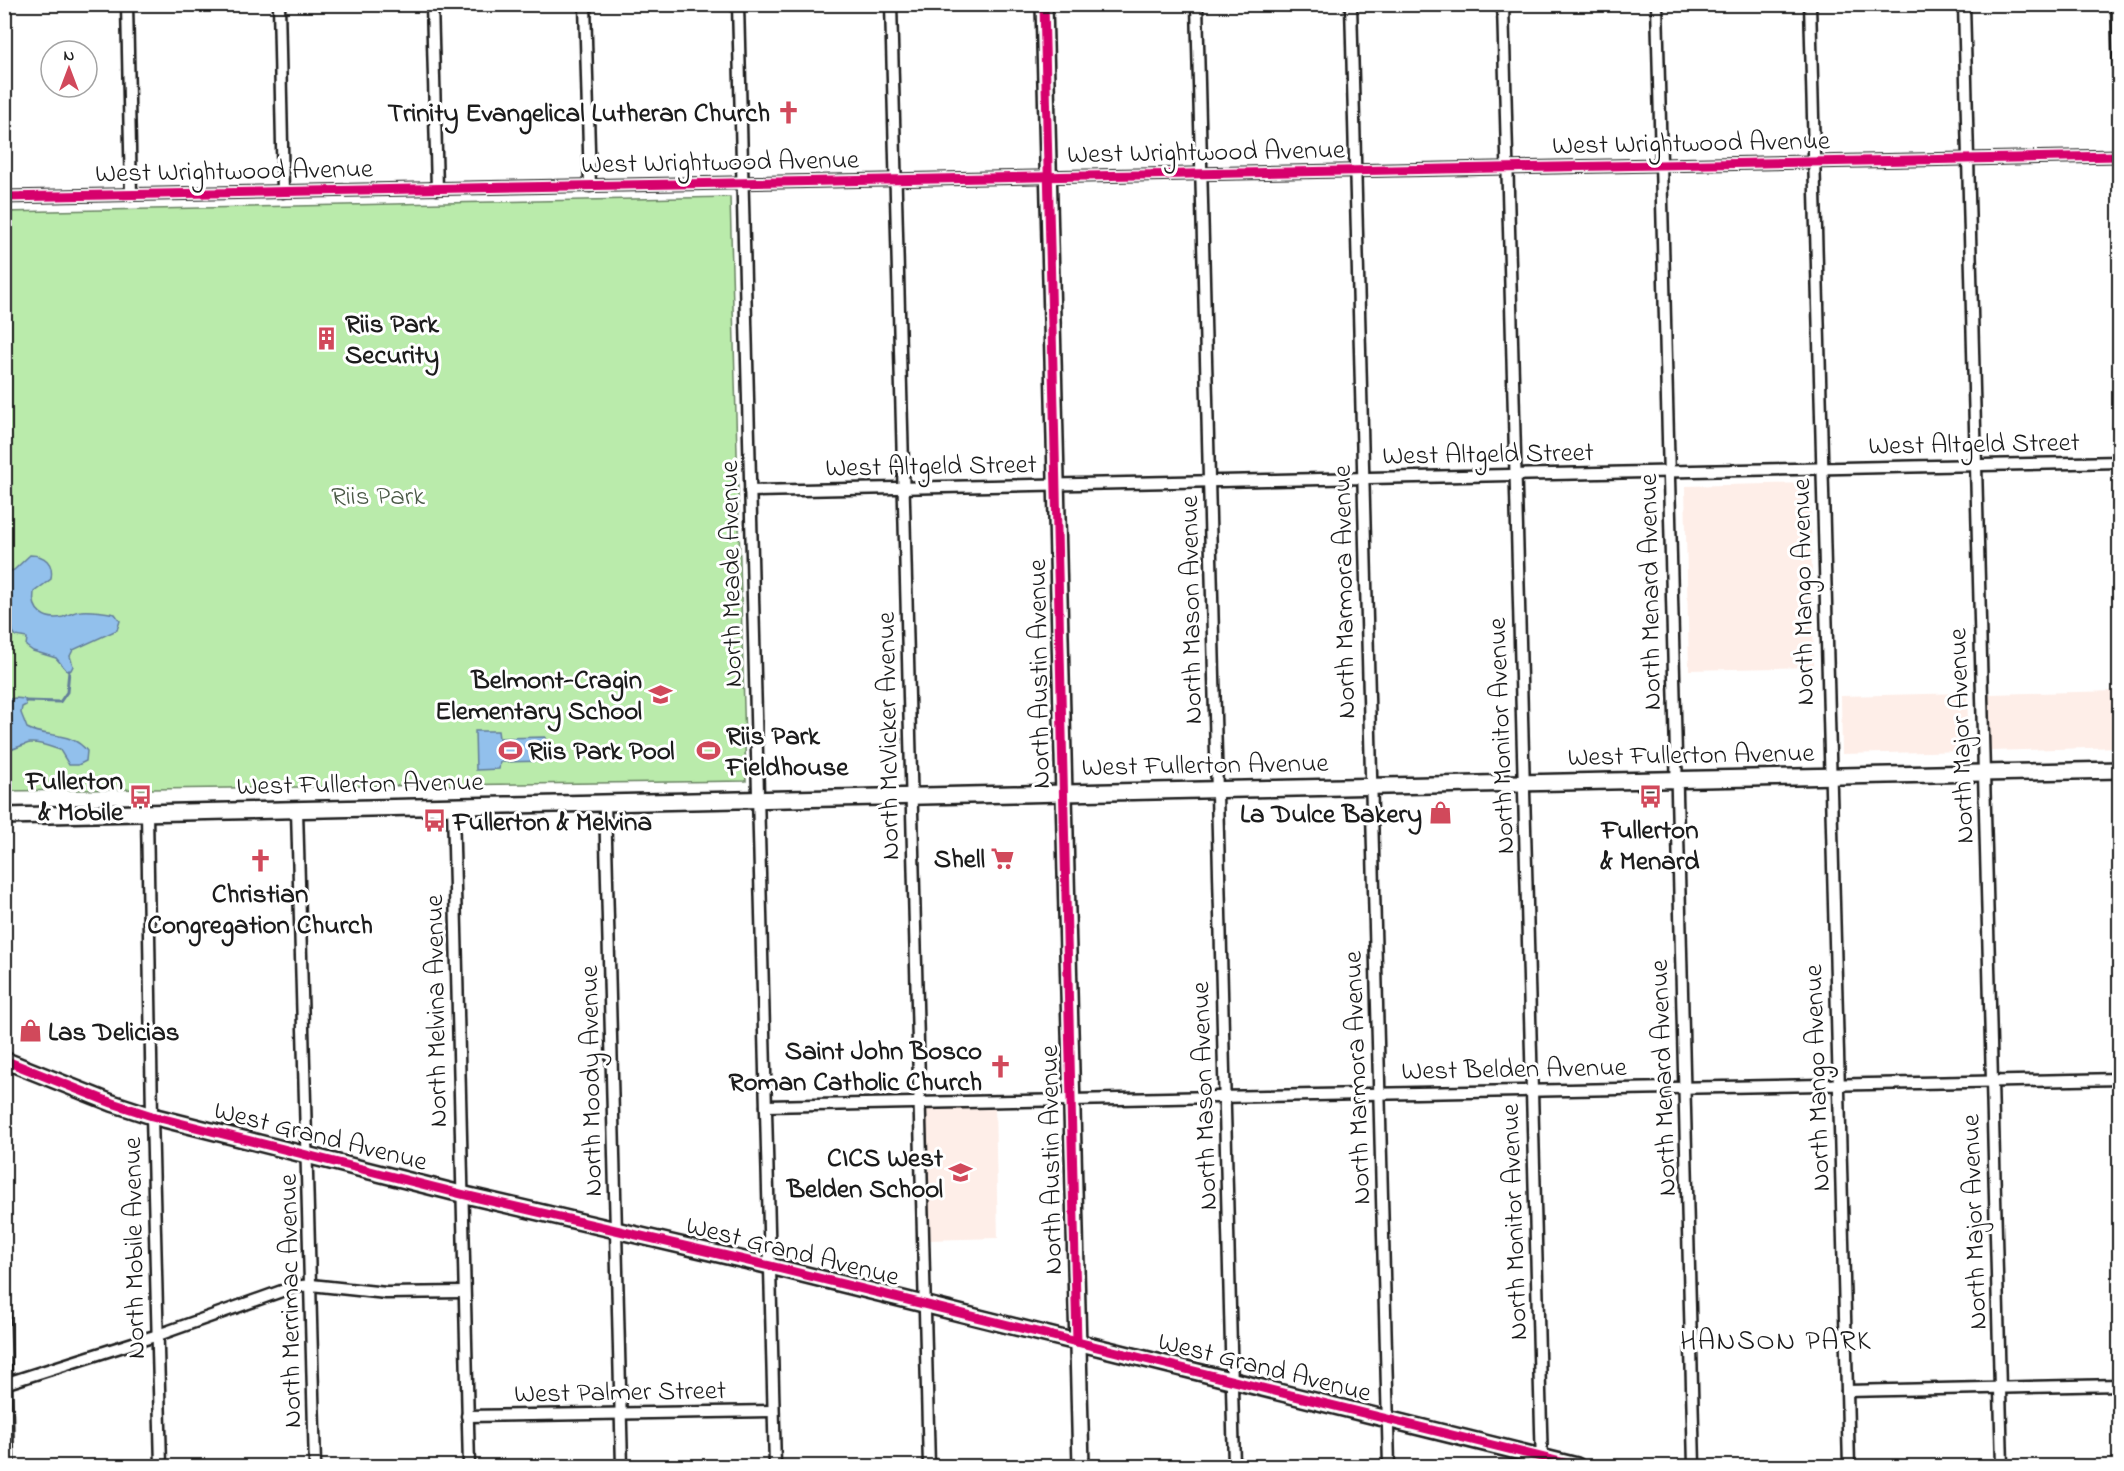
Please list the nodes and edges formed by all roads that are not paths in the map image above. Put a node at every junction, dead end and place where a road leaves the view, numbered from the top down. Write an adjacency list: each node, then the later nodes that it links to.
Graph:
1 (127, 4): 29 (street)
2 (279, 4): 28 (street)
3 (432, 4): 27 (street)
4 (585, 4): 26 (street)
5 (738, 4): 25 (street, North Meade Avenue)
6 (891, 4): 24 (street, North McVicker Avenue)
7 (1044, 4): 23 (main road, North Austin Avenue)
8 (1197, 4): 22 (street, North Mason Avenue)
9 (1350, 4): 21 (street, North Marmora Avenue)
10 (1503, 4): 20 (street, North Monitor Avenue)
11 (1656, 4): 19 (street, North Menard Avenue)
12 (1810, 4): 18 (street, North Mango Avenue)
13 (1964, 4): 17 (street, North Major Avenue)
14 (2117, 4): 15 (street)
15 (2120, 109)
16 (2120, 156): 17 (street, West Wrightwood Avenue)
17 (1968, 159): 18 (street, West Wrightwood Avenue); 32 (street, North Major Avenue)
18 (1814, 162): 19 (street, West Wrightwood Avenue); 33 (street, North Mango Avenue)
19 (1661, 165): 20 (street, West Wrightwood Avenue); 34 (street, North Menard Avenue)
20 (1507, 168): 21 (street, West Wrightwood Avenue); 35 (street, North Monitor Avenue)
21 (1355, 171): 22 (street, West Wrightwood Avenue); 36 (street, North Marmora Avenue)
22 (1202, 174): 23 (street, West Wrightwood Avenue); 37 (street, North Mason Avenue)
23 (1048, 177): 24 (street, West Wrightwood Avenue); 38 (main road, North Austin Avenue)
24 (895, 180): 25 (street, West Wrightwood Avenue); 39 (street, North McVicker Avenue)
25 (742, 183): 26 (street, West Wrightwood Avenue); 40 (street, North Meade Avenue)
26 (590, 186): 27 (street, West Wrightwood Avenue)
27 (437, 189): 28 (street, West Wrightwood Avenue)
28 (283, 192): 29 (street, West Wrightwood Avenue)
29 (132, 195): 30 (street, West Wrightwood Avenue)
30 (4, 197)
31 (2120, 462): 32 (street, West Altgeld Street)
32 (1976, 465): 33 (street, West Altgeld Street); 42 (street, North Major Avenue)
33 (1822, 468): 34 (street, West Altgeld Street); 43 (street, North Mango Avenue)
34 (1668, 472): 35 (street, West Altgeld Street); 44 (street, North Menard Avenue)
35 (1515, 475): 36 (street, West Altgeld Street); 45 (street, North Monitor Avenue)
36 (1363, 478): 37 (street, West Altgeld Street); 46 (street, North Marmora Avenue)
37 (1209, 482): 38 (street, West Altgeld Street); 47 (street, North Mason Avenue)
38 (1056, 485): 39 (street, West Altgeld Street); 48 (main road, North Austin Avenue)
39 (903, 488): 40 (street, West Altgeld Street); 49 (street, North McVicker Avenue)
40 (750, 491): 50 (street, North Meade Avenue)
41 (2120, 770): 42 (main road, West Fullerton Avenue)
42 (1984, 773): 43 (main road, West Fullerton Avenue); 58 (street, North Major Avenue)
43 (1830, 776): 44 (main road, West Fullerton Avenue); 59 (street, North Mango Avenue)
44 (1676, 779): 45 (main road, West Fullerton Avenue); 60 (street, North Menard Avenue)
45 (1524, 783): 46 (main road, West Fullerton Avenue); 61 (street, North Monitor Avenue)
46 (1370, 786): 47 (main road, West Fullerton Avenue); 62 (street, North Marmora Avenue)
47 (1217, 790): 48 (main road, West Fullerton Avenue); 63 (street, North Mason Avenue)
48 (1064, 793): 49 (main road, West Fullerton Avenue); 64 (main road, North Austin Avenue)
49 (911, 796): 50 (main road, West Fullerton Avenue); 65 (street, North McVicker Avenue)
50 (758, 800): 51 (main road, West Fullerton Avenue); 66 (street, North Meade Avenue)
51 (605, 803): 52 (main road, West Fullerton Avenue); 70 (street, North Moody Avenue)
52 (453, 806): 53 (main road, West Fullerton Avenue); 69 (street, North Melvina Avenue)
53 (297, 810): 54 (main road, West Fullerton Avenue); 68 (street, North Merrimac Avenue)
54 (147, 813): 55 (main road, West Fullerton Avenue); 67 (street, North Mobile Avenue)
55 (4, 816)
56 (4, 1060): 67 (main road, West Grand Avenue)
57 (2120, 1079): 58 (street, West Belden Avenue)
58 (1992, 1081): 59 (street, West Belden Avenue); 81 (street, North Major Avenue)
59 (1838, 1084): 60 (street, West Belden Avenue); 82 (street, North Mango Avenue)
60 (1684, 1087): 61 (street, West Belden Avenue); 99 (street, North Menard Avenue)
61 (1532, 1091): 62 (street, West Belden Avenue); 87 (street, North Monitor Avenue)
62 (1378, 1094): 63 (street, West Belden Avenue); 86 (street, North Marmora Avenue)
63 (1225, 1097): 64 (street, West Belden Avenue); 78 (street, North Mason Avenue)
64 (1071, 1100): 65 (street, West Belden Avenue); 77 (main road, North Austin Avenue)
65 (919, 1103): 66 (street, West Belden Avenue); 75 (street, North McVicker Avenue)
66 (766, 1106): 71 (street, North Meade Avenue)
67 (152, 1116): 68 (main road, West Grand Avenue); 76 (street, North Mobile Avenue)
68 (308, 1155): 69 (main road, West Grand Avenue); 72 (street, North Merrimac Avenue)
69 (461, 1194): 70 (main road, West Grand Avenue); 73 (street, North Melvina Avenue)
70 (616, 1231): 71 (main road, West Grand Avenue); 84 (street, North Moody Avenue)
71 (770, 1266): 75 (main road, West Grand Avenue); 83 (street, North Meade Avenue)
72 (311, 1285): 73 (street); 76 (street); 90 (street, North Merrimac Avenue)
73 (464, 1292): 85 (street, North Melvina Avenue)
74 (4, 1303): 79 (street)
75 (924, 1306): 77 (main road, West Grand Avenue); 94 (street, North McVicker Avenue)
76 (158, 1335): 79 (street); 89 (street, North Mobile Avenue)
77 (1077, 1342): 78 (main road, West Grand Avenue); 95 (main road, North Austin Avenue)
78 (1232, 1381): 86 (main road, West Grand Avenue); 96 (street, North Mason Avenue)
79 (5, 1384): 88 (street)
80 (2120, 1385): 81 (street)
81 (2000, 1388): 82 (street); 101 (street, North Major Avenue)
82 (1847, 1391): 100 (street, North Mango Avenue)
83 (773, 1411): 84 (street, West Palmer Street); 93 (street, North Meade Avenue)
84 (621, 1414): 85 (street, West Palmer Street); 92 (street, North Moody Avenue)
85 (467, 1416): 91 (street, North Melvina Avenue)
86 (1387, 1419): 87 (main road, West Grand Avenue); 97 (street, North Marmora Avenue)
87 (1542, 1462): 98 (main road, West Grand Avenue)
88 (8, 1467)
89 (161, 1467)
90 (315, 1467)
91 (469, 1467)
92 (622, 1467)
93 (775, 1467)
94 (929, 1467)
95 (1081, 1467)
96 (1234, 1467)
97 (1389, 1467)
98 (1577, 1467)
99 (1694, 1467)
100 (1849, 1467)
101 (2002, 1467)

